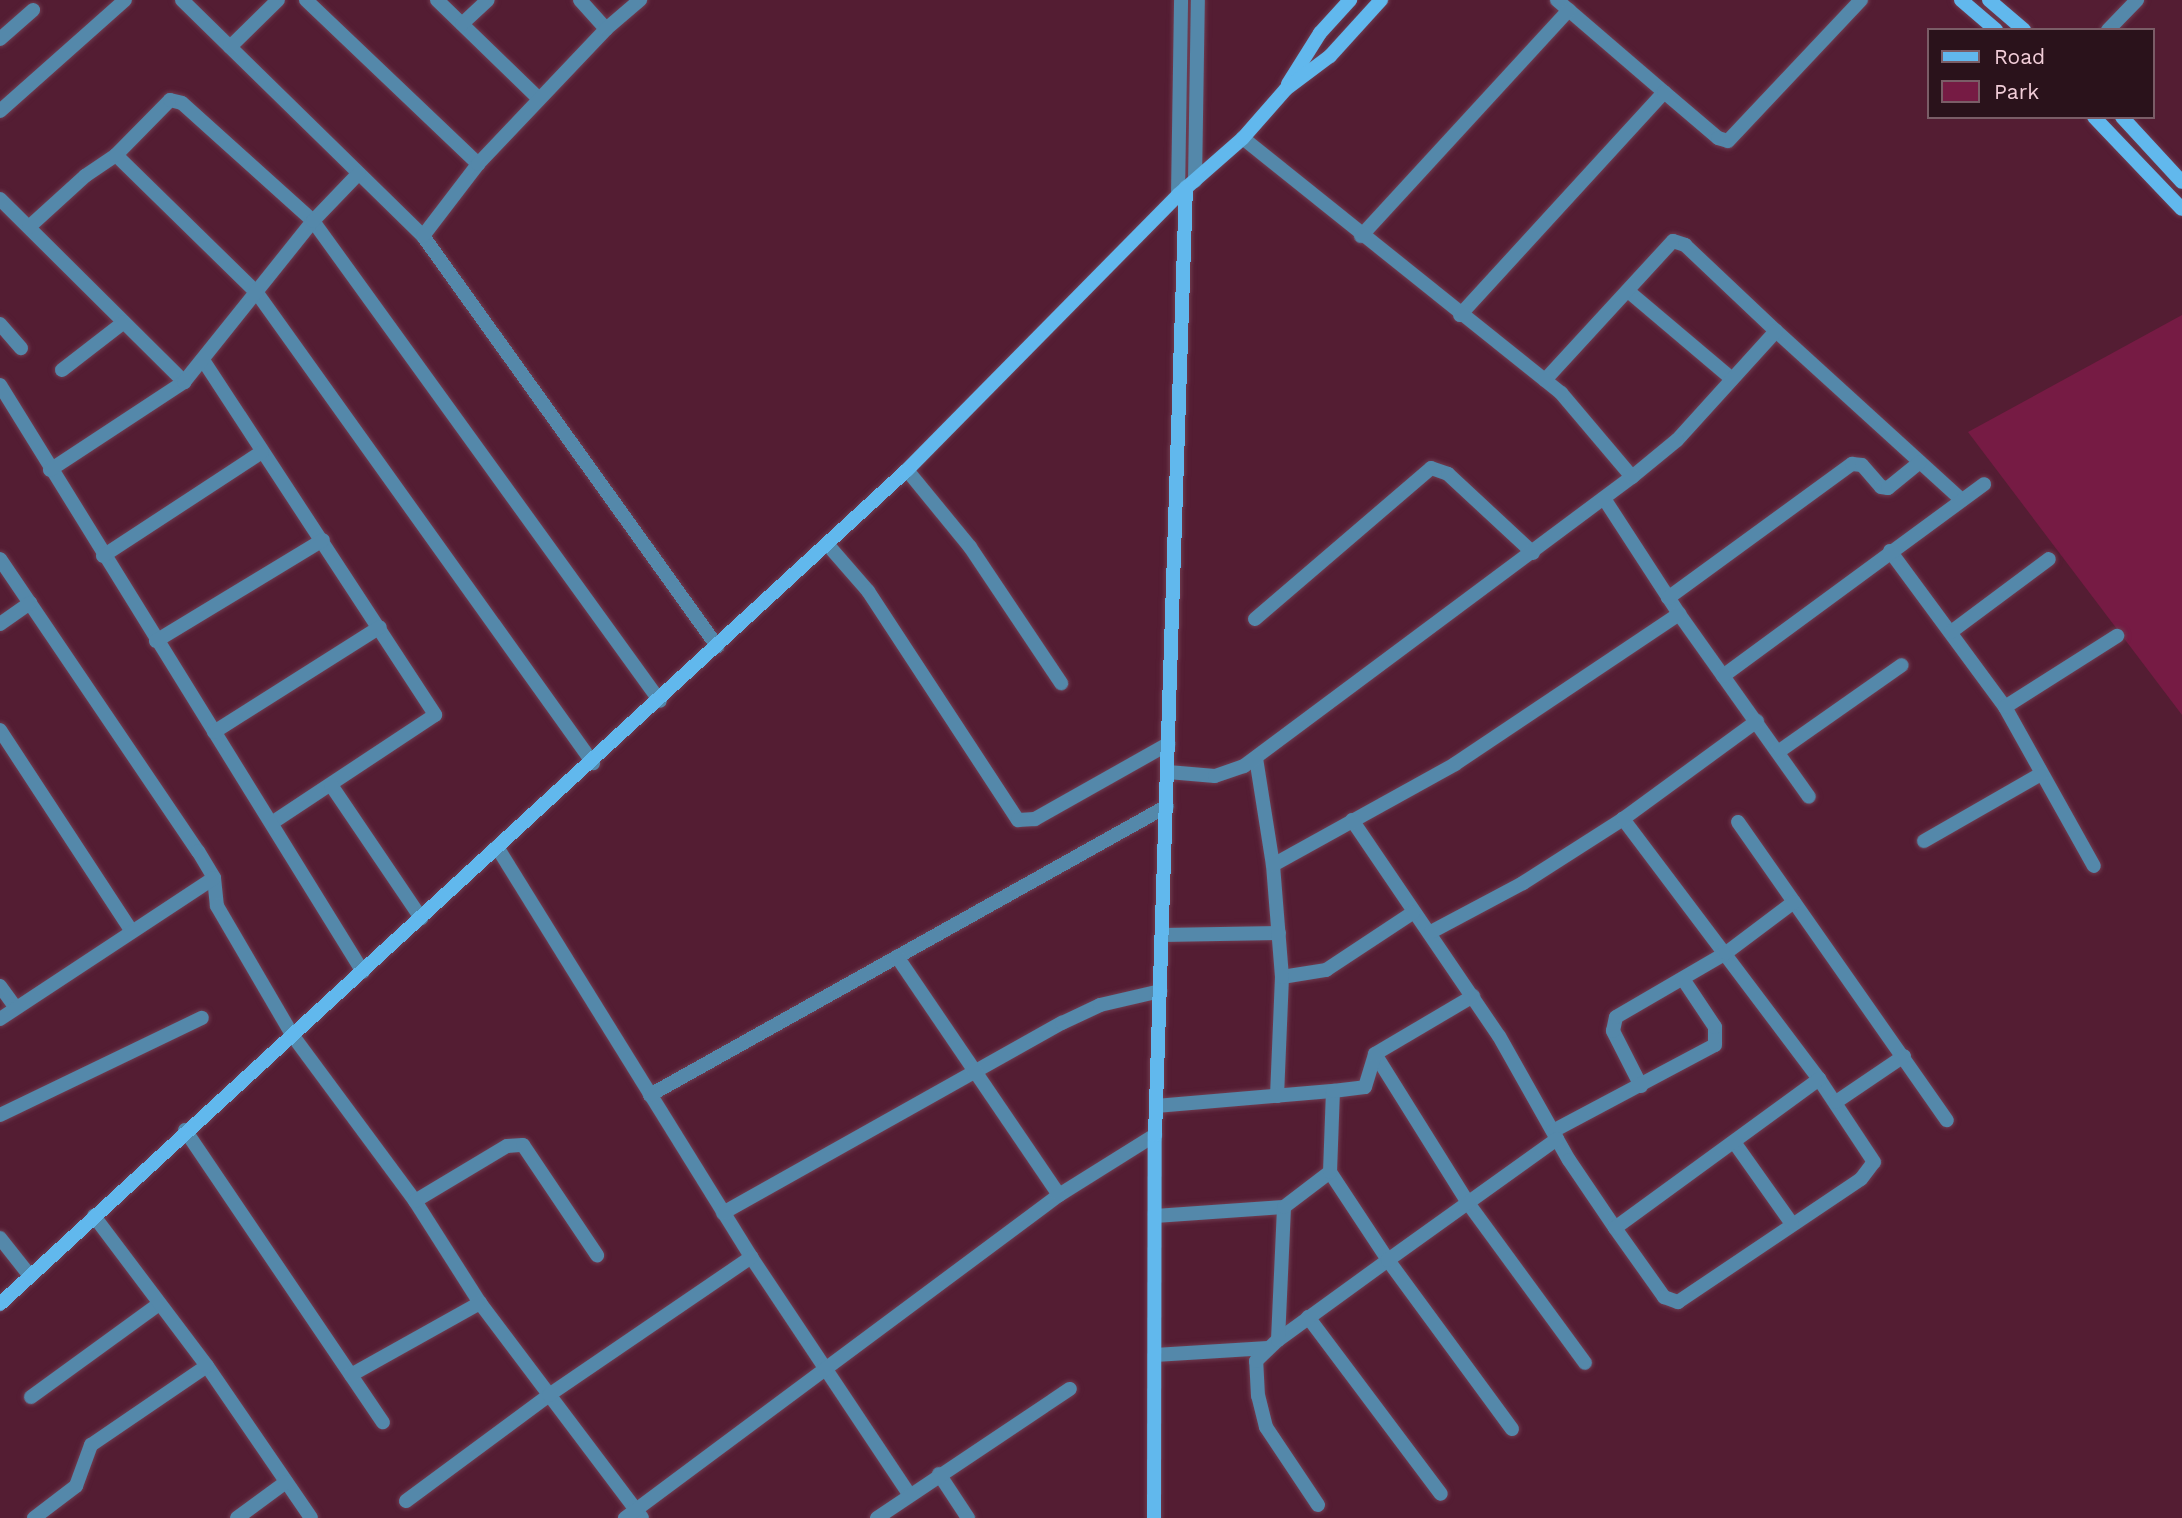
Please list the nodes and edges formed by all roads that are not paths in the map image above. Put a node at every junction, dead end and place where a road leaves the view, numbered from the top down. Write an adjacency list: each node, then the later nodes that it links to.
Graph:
1 (125, 0): 30 (street)
2 (182, 0): 26 (street)
3 (278, 0): 26 (street)
4 (306, 0): 35 (street)
5 (437, 0): 20 (street)
6 (488, 0): 20 (street)
7 (580, 0): 24 (street)
8 (640, 0): 24 (street)
9 (1181, 0): 38 (street)
10 (1198, 0): 38 (street)
11 (1350, 0): 27 (main road)
12 (1381, 0): 27 (main road)
13 (1557, 0): 19 (street)
14 (1861, 0): 28 (street)
15 (1961, 0): 21 (main road)
16 (1989, 0): 22 (main road)
17 (2137, 0): 23 (street)
18 (33, 10): 25 (street)
19 (1569, 10): 28 (street); 44 (street)
20 (462, 24): 29 (street)
21 (1994, 28)
22 (2022, 28)
23 (2110, 28)
24 (606, 29): 29 (street)
25 (0, 39)
26 (230, 47): 36 (street)
27 (1286, 89): 33 (main road)
28 (1664, 92): 47 (street)
29 (538, 98): 35 (street)
30 (0, 111)
31 (2096, 119): 40 (main road)
32 (2124, 119): 37 (main road)
33 (1243, 138): 38 (main road); 44 (street)
34 (116, 155): 41 (street); 42 (street); 46 (street)
35 (478, 164): 43 (street)
36 (359, 173): 41 (street); 43 (street)
37 (2182, 182)
38 (1186, 188): 61 (main road); 91 (main road)
39 (0, 199): 42 (street)
40 (2182, 209)
41 (313, 220): 46 (street); 86 (street)
42 (29, 227): 48 (street)
43 (424, 236): 82 (street)
44 (1361, 236): 47 (street)
45 (1628, 291): 50 (street); 54 (street); 55 (street)
46 (257, 293): 52 (street); 94 (street)
47 (1460, 315): 55 (street)
48 (124, 322): 53 (street); 56 (street)
49 (0, 324): 51 (street)
50 (1776, 331): 54 (street); 59 (street)
51 (21, 348)
52 (203, 360): 56 (street); 58 (street)
53 (62, 370)
54 (1732, 379): 62 (street)
55 (1545, 380): 62 (street)
56 (184, 382): 60 (street)
57 (0, 385): 60 (street)
58 (262, 452): 66 (street); 70 (street)
59 (1920, 462): 65 (street); 73 (street)
60 (50, 470): 70 (street)
61 (907, 470): 67 (main road); 85 (street)
62 (1632, 477): 64 (street)
63 (1984, 484): 65 (street)
64 (1605, 500): 69 (street); 73 (street)
65 (1962, 500): 68 (street)
66 (323, 540): 78 (street); 81 (street)
67 (827, 544): 82 (main road); 91 (street)
68 (1890, 551): 79 (street); 84 (street)
69 (1533, 553): 76 (street); 93 (street)
70 (103, 556): 81 (street)
71 (0, 559): 74 (street)
72 (2049, 559): 79 (street)
73 (1668, 598): 75 (street)
74 (30, 603): 77 (street); 108 (street)
75 (1679, 614): 84 (street); 101 (street)
76 (1255, 619)
77 (0, 624)
78 (380, 627): 90 (street); 97 (street)
79 (1951, 632): 87 (street)
80 (2116, 636): 87 (street)
81 (156, 641): 90 (street)
82 (717, 646): 86 (main road)
83 (1902, 665): 92 (street)
84 (1723, 676): 88 (street)
85 (1060, 683)
86 (660, 701): 94 (main road)
87 (2005, 707): 96 (street)
88 (1757, 721): 92 (street); 100 (street)
89 (0, 730): 112 (street)
90 (214, 732): 103 (street)
91 (1168, 744): 95 (main road)
92 (1778, 752): 98 (street)
93 (1256, 758): 95 (street); 106 (street)
94 (593, 763): 105 (main road)
95 (1168, 772): 99 (main road)
96 (2041, 774): 104 (street); 107 (street)
97 (331, 785): 103 (street); 111 (street)
98 (1809, 797)
99 (1167, 806): 115 (main road); 117 (street)
100 (1623, 818): 113 (street); 116 (street)
101 (1352, 820): 106 (street); 110 (street)
102 (1738, 822): 109 (street)
103 (272, 823): 118 (street)
104 (1924, 841)
105 (498, 847): 111 (main road); 134 (street)
106 (1273, 865): 114 (street)
107 (2094, 866)
108 (215, 878): 112 (street); 127 (street)
109 (1794, 902): 116 (street); 129 (street)
110 (1414, 912): 113 (street); 119 (street)
111 (421, 918): 118 (main road)
112 (131, 930): 124 (street)
113 (1431, 932): 123 (street)
114 (1279, 933): 115 (street); 119 (street)
115 (1162, 936): 122 (main road)
116 (1726, 953): 120 (street); 131 (street)
117 (897, 957): 130 (street); 134 (street)
118 (363, 972): 127 (main road)
119 (1282, 977): 135 (street)
120 (1684, 979): 132 (street); 132 (street)
121 (0, 986): 124 (street)
122 (1160, 991): 130 (street); 137 (main road)
123 (1473, 996): 128 (street); 142 (street)
124 (16, 1008): 126 (street)
125 (202, 1018): 138 (street)
126 (0, 1019)
127 (293, 1037): 140 (main road); 146 (street)
128 (1375, 1054): 133 (street); 147 (street)
129 (1904, 1056): 136 (street); 139 (street)
130 (977, 1074): 145 (street); 149 (street)
131 (1819, 1079): 136 (street); 143 (street)
132 (1640, 1086): 142 (street)
133 (1333, 1091): 135 (street); 144 (street)
134 (650, 1095): 149 (street)
135 (1276, 1096): 137 (street)
136 (1836, 1102): 152 (street)
137 (1157, 1106): 141 (main road)
138 (0, 1115)
139 (1947, 1120)
140 (186, 1130): 150 (main road); 168 (street)
141 (1155, 1135): 145 (street); 151 (main road)
142 (1555, 1135): 147 (street); 153 (street)
143 (1734, 1142): 152 (street); 153 (street)
144 (1330, 1172): 148 (street); 157 (street)
145 (1059, 1195): 167 (street)
146 (415, 1201): 155 (street); 159 (street)
147 (1468, 1203): 157 (street); 165 (street)
148 (1284, 1207): 151 (street); 163 (street)
149 (723, 1213): 156 (street)
150 (94, 1216): 158 (main road); 161 (street)
151 (1155, 1216): 164 (main road)
152 (1792, 1224): 153 (street)
153 (1615, 1228)
154 (0, 1238): 158 (street)
155 (597, 1255)
156 (751, 1257): 167 (street); 170 (street)
157 (1388, 1260): 162 (street); 173 (street)
158 (30, 1276): 160 (main road)
159 (480, 1303): 168 (street); 170 (street)
160 (0, 1304)
161 (159, 1304): 166 (street); 171 (street)
162 (1308, 1317): 163 (street); 176 (street)
163 (1273, 1344): 164 (street); 179 (street)
164 (1155, 1355): 186 (main road)
165 (1585, 1363)
166 (207, 1366): 175 (street); 182 (street)
167 (824, 1370): 177 (street); 180 (street)
168 (351, 1374): 172 (street)
169 (1070, 1389): 174 (street)
170 (549, 1395): 178 (street); 180 (street)
171 (32, 1397)
172 (383, 1422)
173 (1512, 1429)
174 (939, 1474): 177 (street); 185 (street)
175 (286, 1482): 183 (street); 184 (street)
176 (1441, 1494)
177 (910, 1495): 181 (street)
178 (406, 1501)
179 (1318, 1505)
180 (634, 1515)
181 (884, 1516)
182 (34, 1518)
183 (237, 1518)
184 (311, 1518)
185 (968, 1518)
186 (1154, 1518)

